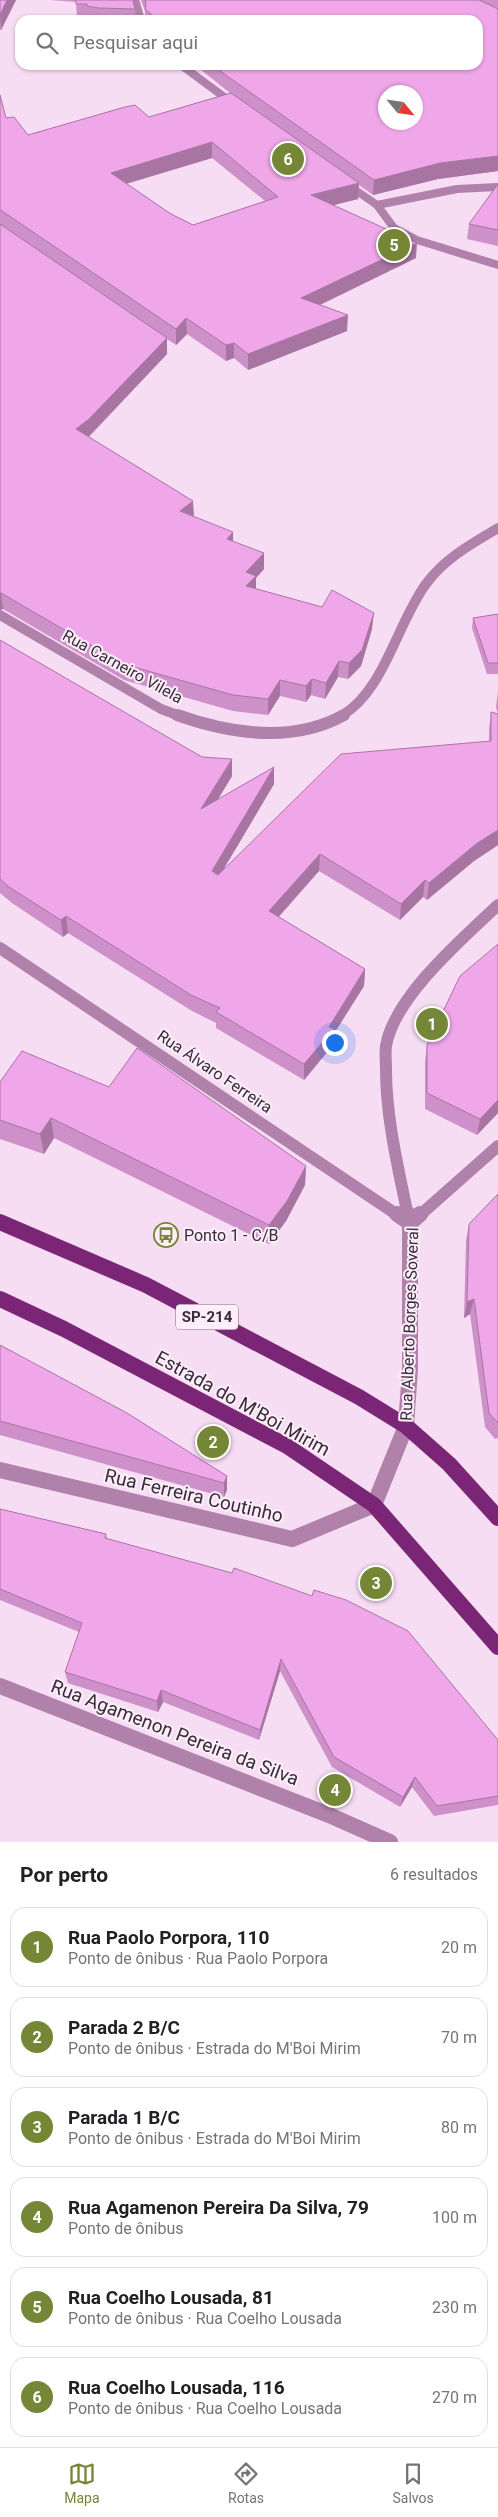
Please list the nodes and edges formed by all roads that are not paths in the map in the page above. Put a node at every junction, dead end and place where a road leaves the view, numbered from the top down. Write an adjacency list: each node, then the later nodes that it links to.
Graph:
1 (135, 0): 2 (street)
2 (140, 15)
3 (188, 70): 4 (street)
4 (245, 112)
5 (339, 178): 7 (street)
6 (498, 187): 7 (street)
7 (377, 205): 8 (street)
8 (498, 265)
9 (496, 532): 10 (street, Rua Carneiro Vilela)
10 (0, 615)
11 (498, 905): 15 (street)
12 (0, 948): 15 (street, Rua Álvaro Ferreira)
13 (498, 1146): 15 (street, Rua Alberto Borges Soveral)
14 (0, 1222): 17 (main road, SP-214)
15 (410, 1223): 17 (street, Rua Alberto Borges Soveral)
16 (0, 1299): 19 (main road, Estrada do M'Boi Mirim)
17 (406, 1426): 19 (street, Rua Alberto Borges Soveral); 20 (main road, SP-214)
18 (0, 1470): 19 (street, Rua Ferreira Coutinho)
19 (374, 1505): 21 (main road, Estrada do M'Boi Mirim)
20 (496, 1512)
21 (498, 1647)
22 (0, 1686): 23 (street, Rua Agamenon Pereira da Silva)
23 (390, 1842)

